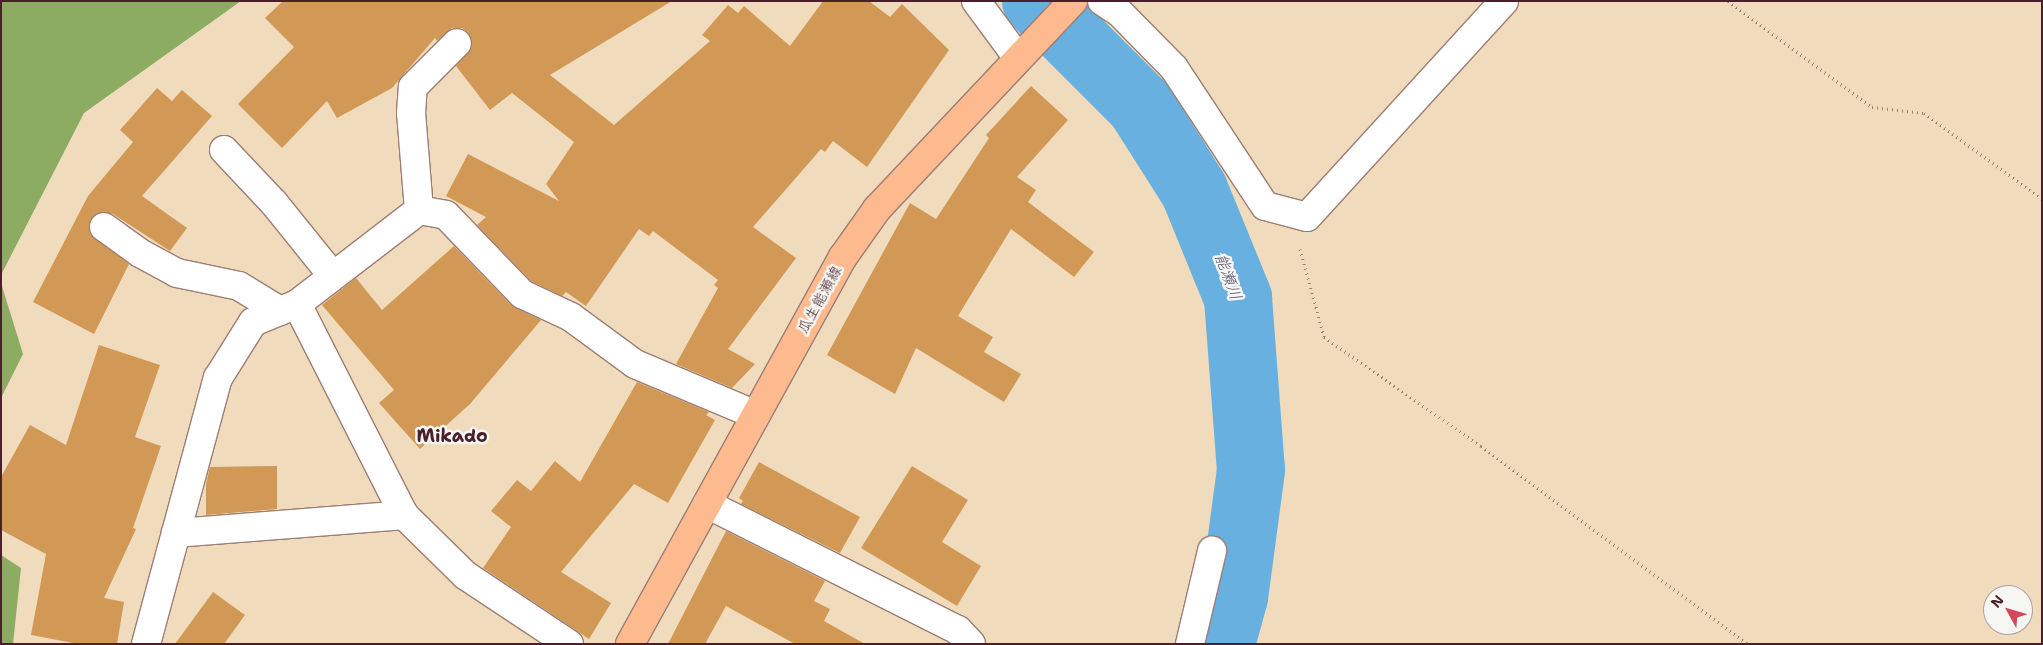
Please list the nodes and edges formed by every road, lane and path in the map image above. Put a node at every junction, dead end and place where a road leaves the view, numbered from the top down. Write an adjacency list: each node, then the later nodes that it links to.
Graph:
1 (976, 1): 7 (street)
2 (1073, 1): 7 (main road, 瓜生能瀬線)
3 (1102, 1): 11 (street)
4 (1504, 1): 11 (street)
5 (1728, 1): 9 (path)
6 (457, 43): 10 (street)
7 (1018, 58): 15 (main road, 瓜生能瀬線)
8 (224, 150): 13 (street)
9 (2042, 199)
10 (419, 210): 13 (street); 15 (street)
11 (1290, 213): 25 (path)
12 (104, 227): 14 (street)
13 (332, 275): 14 (street)
14 (288, 307): 17 (street); 18 (street)
15 (756, 415): 16 (main road, 瓜生能瀬線)
16 (707, 504): 20 (street); 23 (main road, 瓜生能瀬線)
17 (404, 515): 18 (street); 22 (street)
18 (176, 533): 21 (street)
19 (1212, 551): 24 (street)
20 (969, 643)
21 (146, 644)
22 (569, 644)
23 (630, 644)
24 (1190, 644)
25 (1748, 644)

